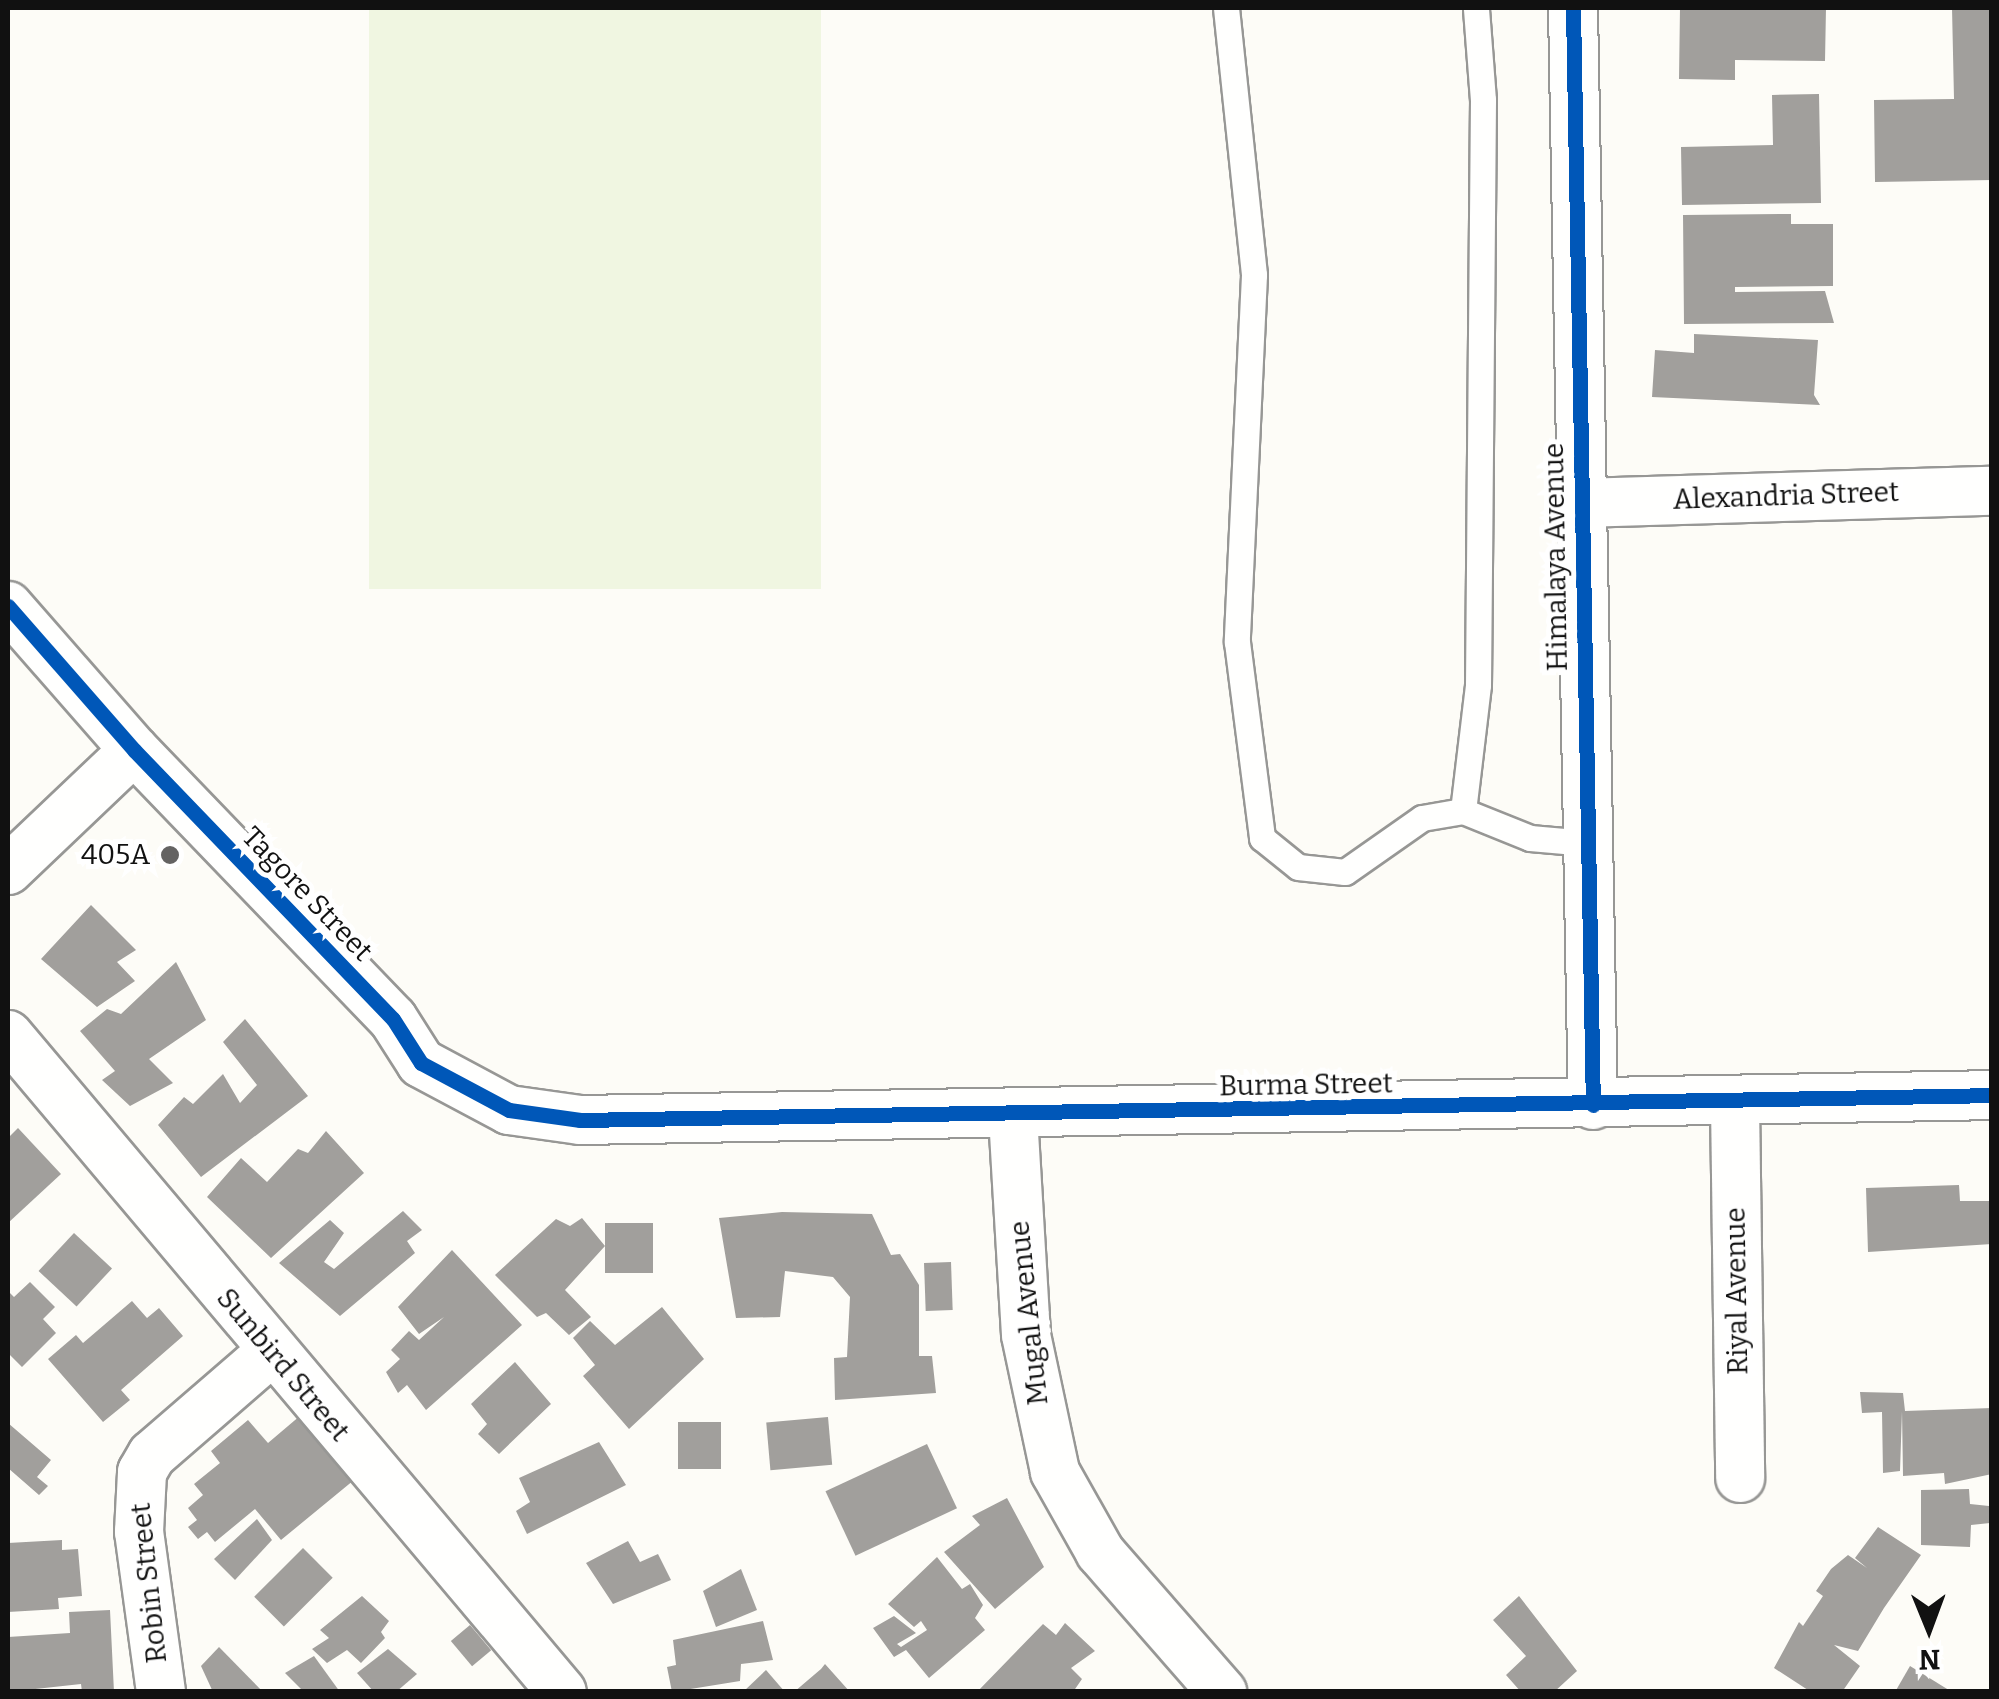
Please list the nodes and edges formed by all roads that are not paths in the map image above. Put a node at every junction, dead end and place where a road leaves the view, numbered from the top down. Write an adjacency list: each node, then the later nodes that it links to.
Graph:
1 (1226, 8): 8 (lane)
2 (1476, 8): 8 (lane)
3 (1573, 8): 5 (street, Himalaya Avenue)
4 (1992, 491): 5 (street, Alexandria Street)
5 (1580, 503): 9 (street, Himalaya Avenue)
6 (8, 606): 7 (street, Tagore Street)
7 (134, 750): 10 (street); 16 (street, Tagore Street)
8 (1464, 812): 9 (lane)
9 (1587, 843): 14 (street, Himalaya Avenue)
10 (8, 870)
11 (8, 1035): 17 (street, Sunbird Street)
12 (1992, 1095): 13 (street, Burma Street)
13 (1735, 1104): 14 (street, Burma Street); 18 (street, Riyal Avenue)
14 (1593, 1105): 15 (street, Burma Street)
15 (1012, 1116): 16 (street, Burma Street); 21 (street, Mugal Avenue)
16 (621, 1119)
17 (272, 1352): 19 (street, Robin Street); 20 (street, Sunbird Street)
18 (1740, 1478)
19 (161, 1692)
20 (562, 1692)
21 (1222, 1692)

